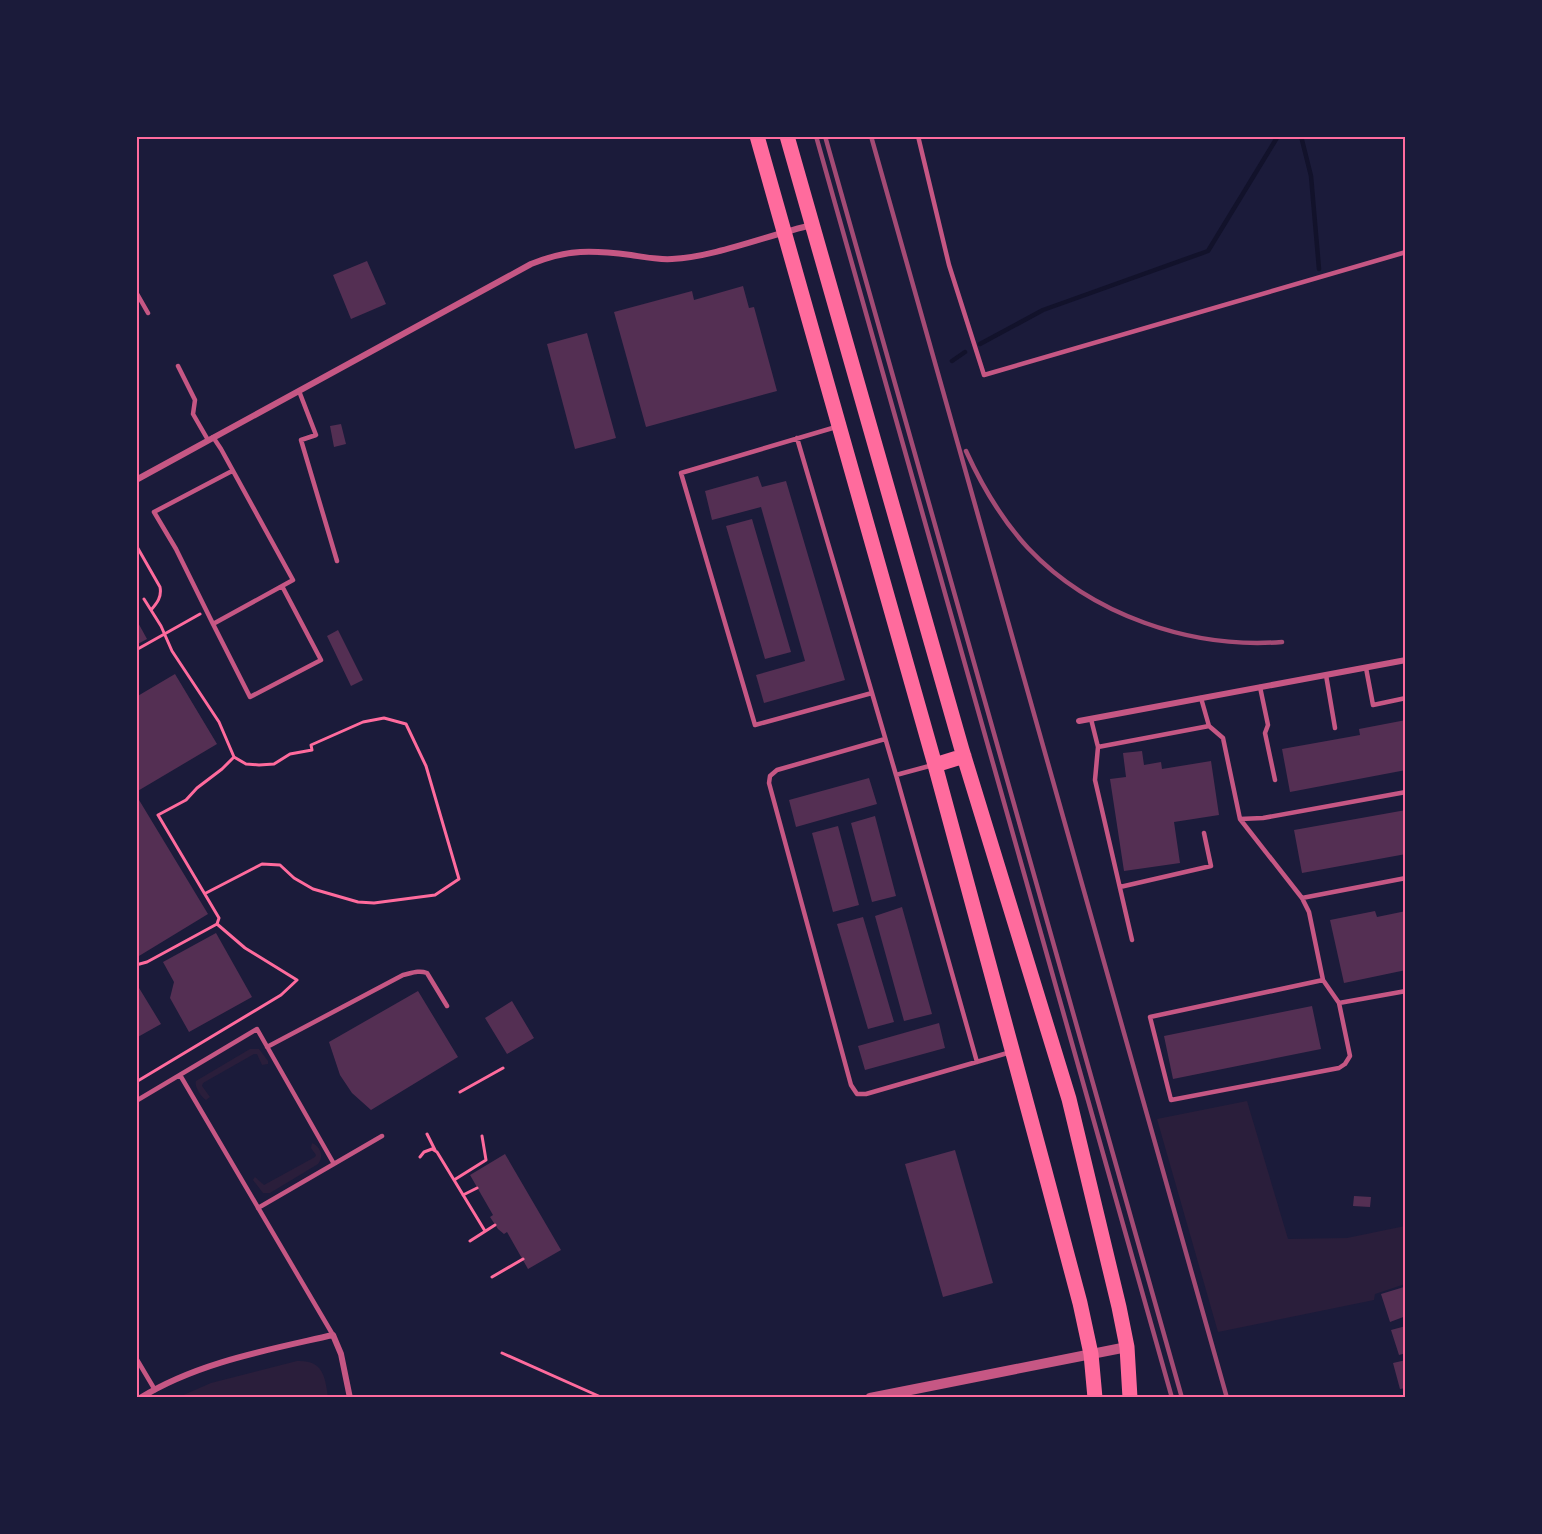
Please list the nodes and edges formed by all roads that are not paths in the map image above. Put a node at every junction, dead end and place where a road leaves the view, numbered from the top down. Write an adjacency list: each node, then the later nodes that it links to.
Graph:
1 (757, 136): 5 (main road)
2 (787, 136): 4 (main road)
3 (918, 136): 6 (lane)
4 (812, 225): 5 (street); 32 (main road)
5 (784, 231): 10 (street); 11 (main road)
6 (1406, 252)
7 (136, 292): 8 (lane)
8 (148, 313)
9 (178, 366): 13 (lane)
10 (299, 391): 13 (street); 16 (lane)
11 (839, 426): 12 (lane); 33 (main road)
12 (797, 438): 23 (lane); 23 (lane)
13 (211, 439): 14 (lane); 15 (street)
14 (232, 471): 17 (lane); 18 (lane)
15 (136, 480)
16 (338, 561)
17 (282, 586): 18 (lane); 18 (lane)
18 (213, 624)
19 (1406, 660): 20 (street)
20 (1366, 668): 21 (street); 25 (lane)
21 (1326, 675): 22 (street); 29 (lane)
22 (1260, 687): 24 (street); 35 (lane)
23 (872, 693): 30 (lane)
24 (1201, 698): 26 (street); 28 (lane)
25 (1406, 698)
26 (1091, 719): 27 (street); 31 (lane)
27 (1079, 721)
28 (1209, 726): 31 (lane); 37 (lane)
29 (1335, 728)
30 (885, 739): 34 (lane); 49 (lane)
31 (1098, 747): 40 (lane)
32 (964, 756): 33 (main road); 56 (main road)
33 (935, 765): 34 (lane); 48 (main road)
34 (896, 775): 49 (lane)
35 (1275, 780)
36 (1406, 792): 37 (lane)
37 (1240, 819): 41 (lane)
38 (1204, 833): 40 (lane)
39 (1406, 878): 41 (lane)
40 (1120, 887): 42 (lane)
41 (1302, 898): 43 (lane)
42 (1132, 940)
43 (1323, 980): 45 (lane); 45 (lane)
44 (1406, 991): 45 (lane)
45 (1340, 1003)
46 (447, 1006): 47 (lane)
47 (267, 1047): 50 (lane); 53 (lane)
48 (1013, 1051): 49 (lane); 57 (main road)
49 (977, 1062)
50 (180, 1075): 51 (lane); 54 (lane)
51 (136, 1101)
52 (382, 1136): 53 (lane)
53 (334, 1164): 54 (lane)
54 (258, 1208): 55 (lane)
55 (333, 1335): 59 (street); 61 (street)
56 (1127, 1347): 57 (street); 64 (main road)
57 (1091, 1354): 62 (street); 63 (main road)
58 (136, 1358): 59 (lane)
59 (155, 1390): 60 (street)
60 (140, 1398)
61 (350, 1398)
62 (870, 1398)
63 (1095, 1398)
64 (1130, 1398)

